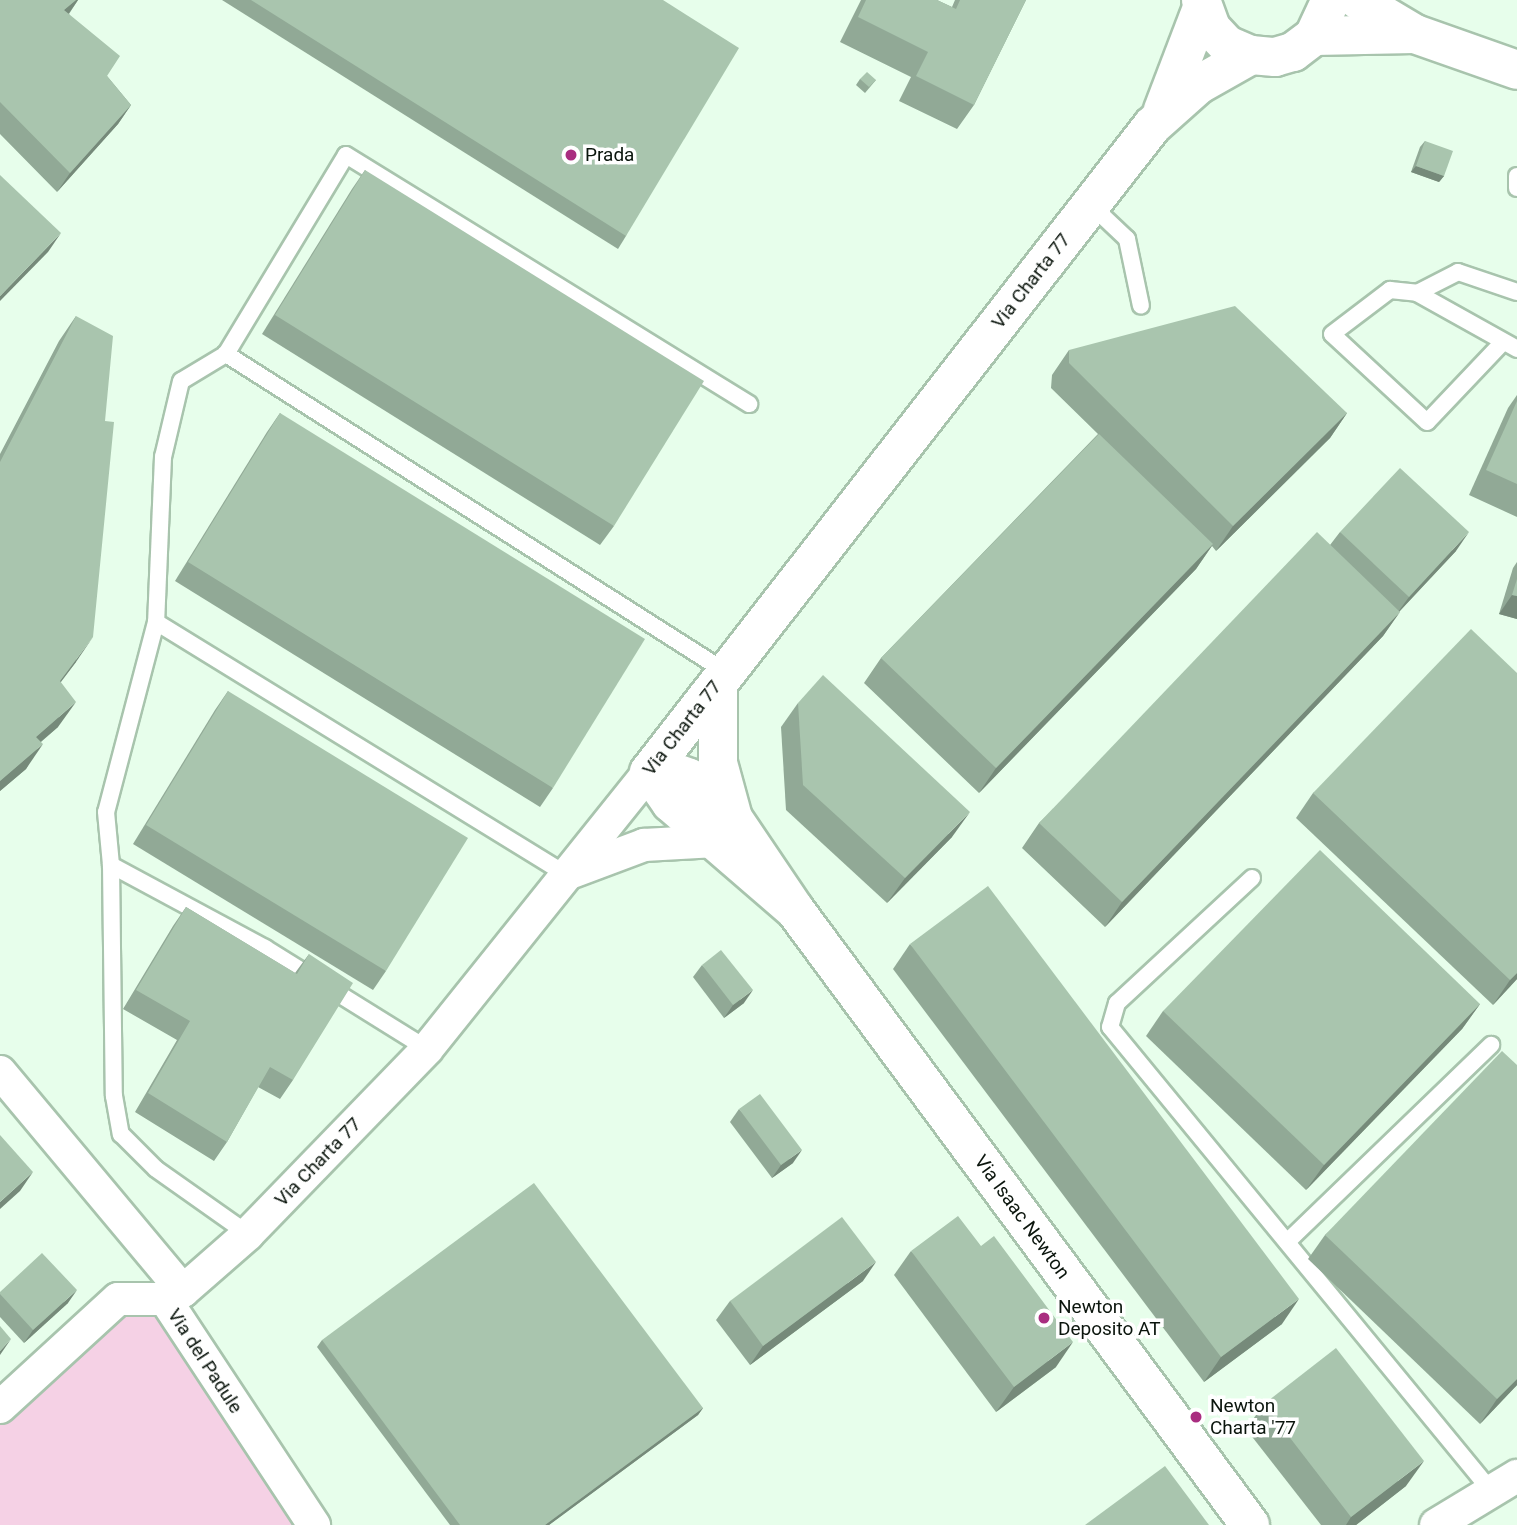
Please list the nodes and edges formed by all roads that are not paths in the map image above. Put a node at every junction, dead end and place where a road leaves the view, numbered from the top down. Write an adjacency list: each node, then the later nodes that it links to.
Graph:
1 (1331, 0): 5 (street)
2 (1358, 0): 4 (street)
3 (1201, 4): 6 (street); 8 (street, Via Charta 77)
4 (1415, 34): 5 (street); 7 (street)
5 (1314, 36): 6 (street)
6 (1251, 55): 8 (street, Via Charta 77)
7 (1517, 69)
8 (1158, 119): 11 (street, Via Charta 77)
9 (1517, 176): 10 (lane)
10 (1517, 187)
11 (1090, 204): 14 (lane); 19 (street, Via Charta 77)
12 (1517, 292): 13 (lane)
13 (1417, 293): 15 (lane); 15 (lane)
14 (1142, 306)
15 (1510, 345)
16 (226, 354): 17 (lane); 18 (lane); 19 (lane)
17 (749, 404)
18 (156, 622): 22 (lane); 23 (lane)
19 (722, 678): 20 (street, Via Charta 77); 21 (street)
20 (649, 772): 21 (street, Via Isaac Newton); 23 (street, Via Charta 77)
21 (725, 830): 23 (street); 34 (street, Via Isaac Newton)
22 (111, 865): 26 (lane); 28 (lane)
23 (568, 875): 26 (street, Via Charta 77)
24 (1252, 878): 29 (lane)
25 (1491, 1045): 29 (lane)
26 (427, 1049): 28 (street, Via Charta 77)
27 (0, 1072): 30 (street)
28 (248, 1234): 30 (street, Via Charta 77)
29 (1287, 1242): 32 (lane)
30 (174, 1295): 31 (street, Via del Padule); 33 (street, Via del Padule)
31 (0, 1407)
32 (1504, 1484): 35 (street)
33 (314, 1525)
34 (1250, 1525)
35 (1436, 1525)

